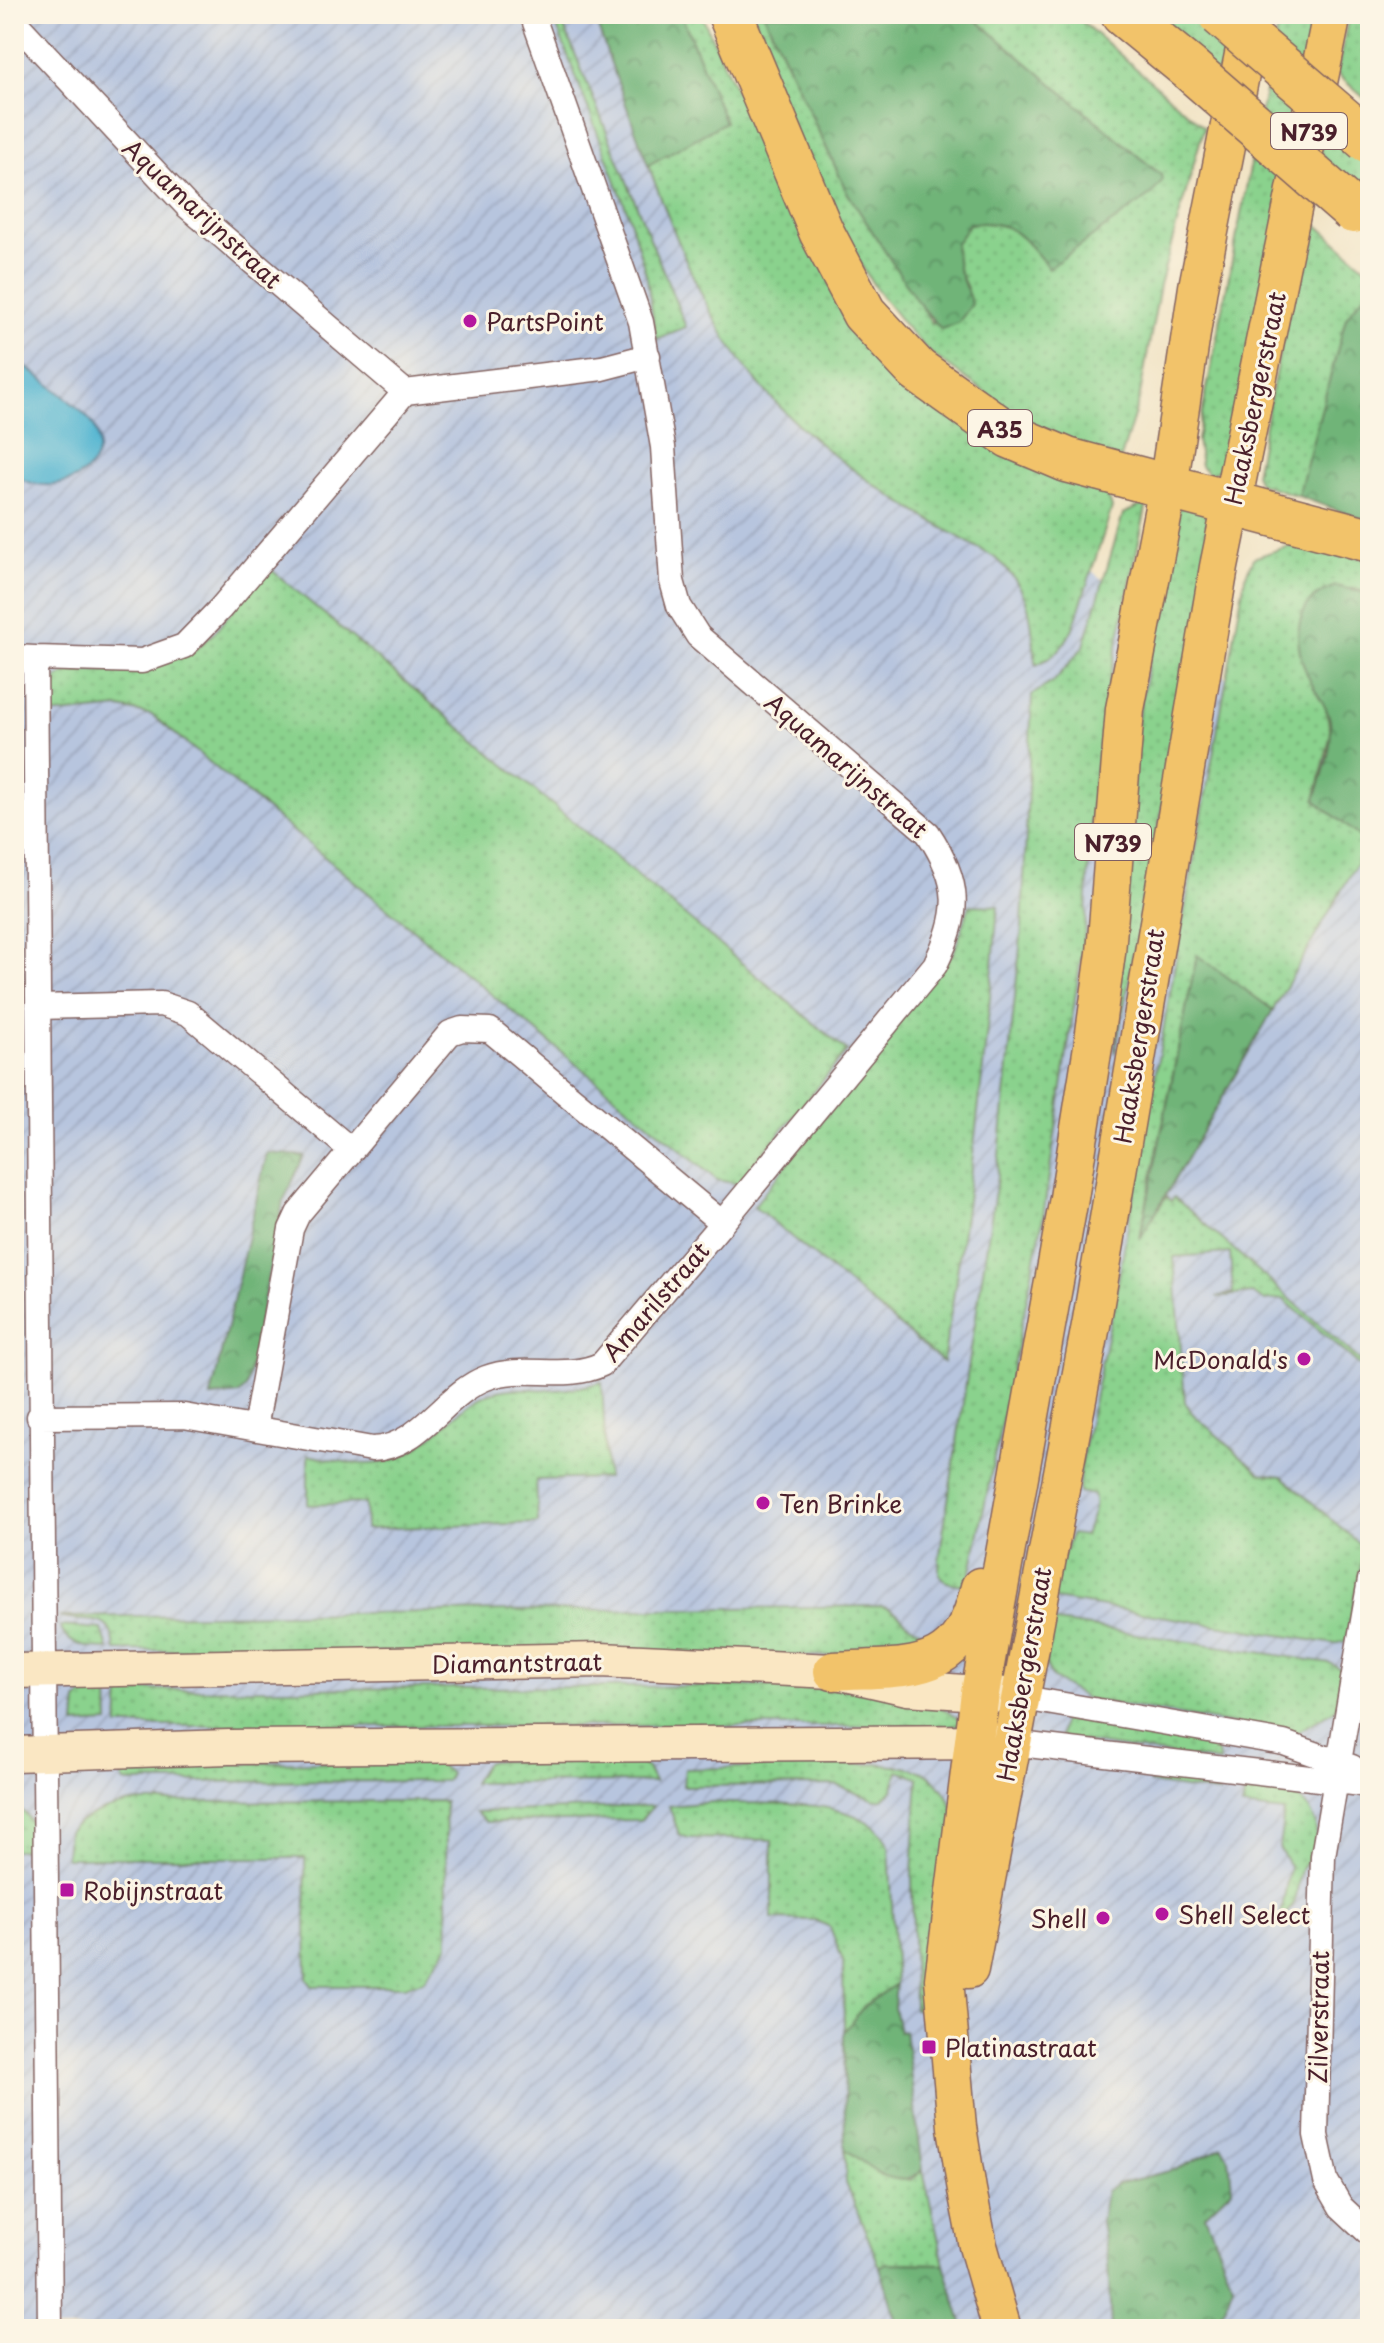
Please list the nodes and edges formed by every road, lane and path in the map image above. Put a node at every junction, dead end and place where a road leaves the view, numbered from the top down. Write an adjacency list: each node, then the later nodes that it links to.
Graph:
1 (532, 14): 10 (street, Aquamarijnstraat)
2 (730, 14): 12 (highway, A35)
3 (1123, 14): 9 (highway, bridge)
4 (1220, 14): 8 (highway, bridge)
5 (1252, 14): 12 (main road, Haaksbergerstraat / N739)
6 (1332, 14): 13 (main road, Haaksbergerstraat / N739)
7 (14, 21): 11 (street, Aquamarijnstraat)
8 (1369, 141)
9 (1362, 219)
10 (648, 356): 11 (street); 18 (street, Aquamarijnstraat)
11 (405, 392): 15 (street)
12 (1168, 487): 13 (highway, A35); 19 (main road, Haaksbergerstraat / N739)
13 (1233, 504): 14 (highway, A35); 26 (main road, Haaksbergerstraat / N739)
14 (1370, 540)
15 (24, 657): 16 (street)
16 (38, 1007): 17 (street); 20 (street)
17 (351, 1150): 18 (street, Amarilstraat); 21 (street, Amarilstraat)
18 (722, 1223): 21 (street, Amarilstraat)
19 (1041, 1354): 24 (main road); 25 (main road, Haaksbergerstraat)
20 (39, 1417): 21 (street, Amarilstraat); 23 (street)
21 (255, 1428)
22 (1370, 1580): 29 (street, Zilverstraat)
23 (30, 1671): 24 (main road, Diamantstraat); 28 (street)
24 (833, 1671): 25 (main road, Diamantstraat)
25 (980, 1693): 26 (main road, Diamantstraat); 27 (main road, Haaksbergerstraat)
26 (1018, 1697): 27 (main road, Haaksbergerstraat); 29 (street)
27 (993, 1742): 28 (main road); 29 (street); 34 (main road, Haaksbergerstraat)
28 (29, 1754): 33 (street)
29 (1336, 1772): 30 (street); 31 (street); 32 (street, Zilverstraat)
30 (1370, 1774)
31 (1370, 1785)
32 (1370, 2234)
33 (50, 2329)
34 (1002, 2329)

